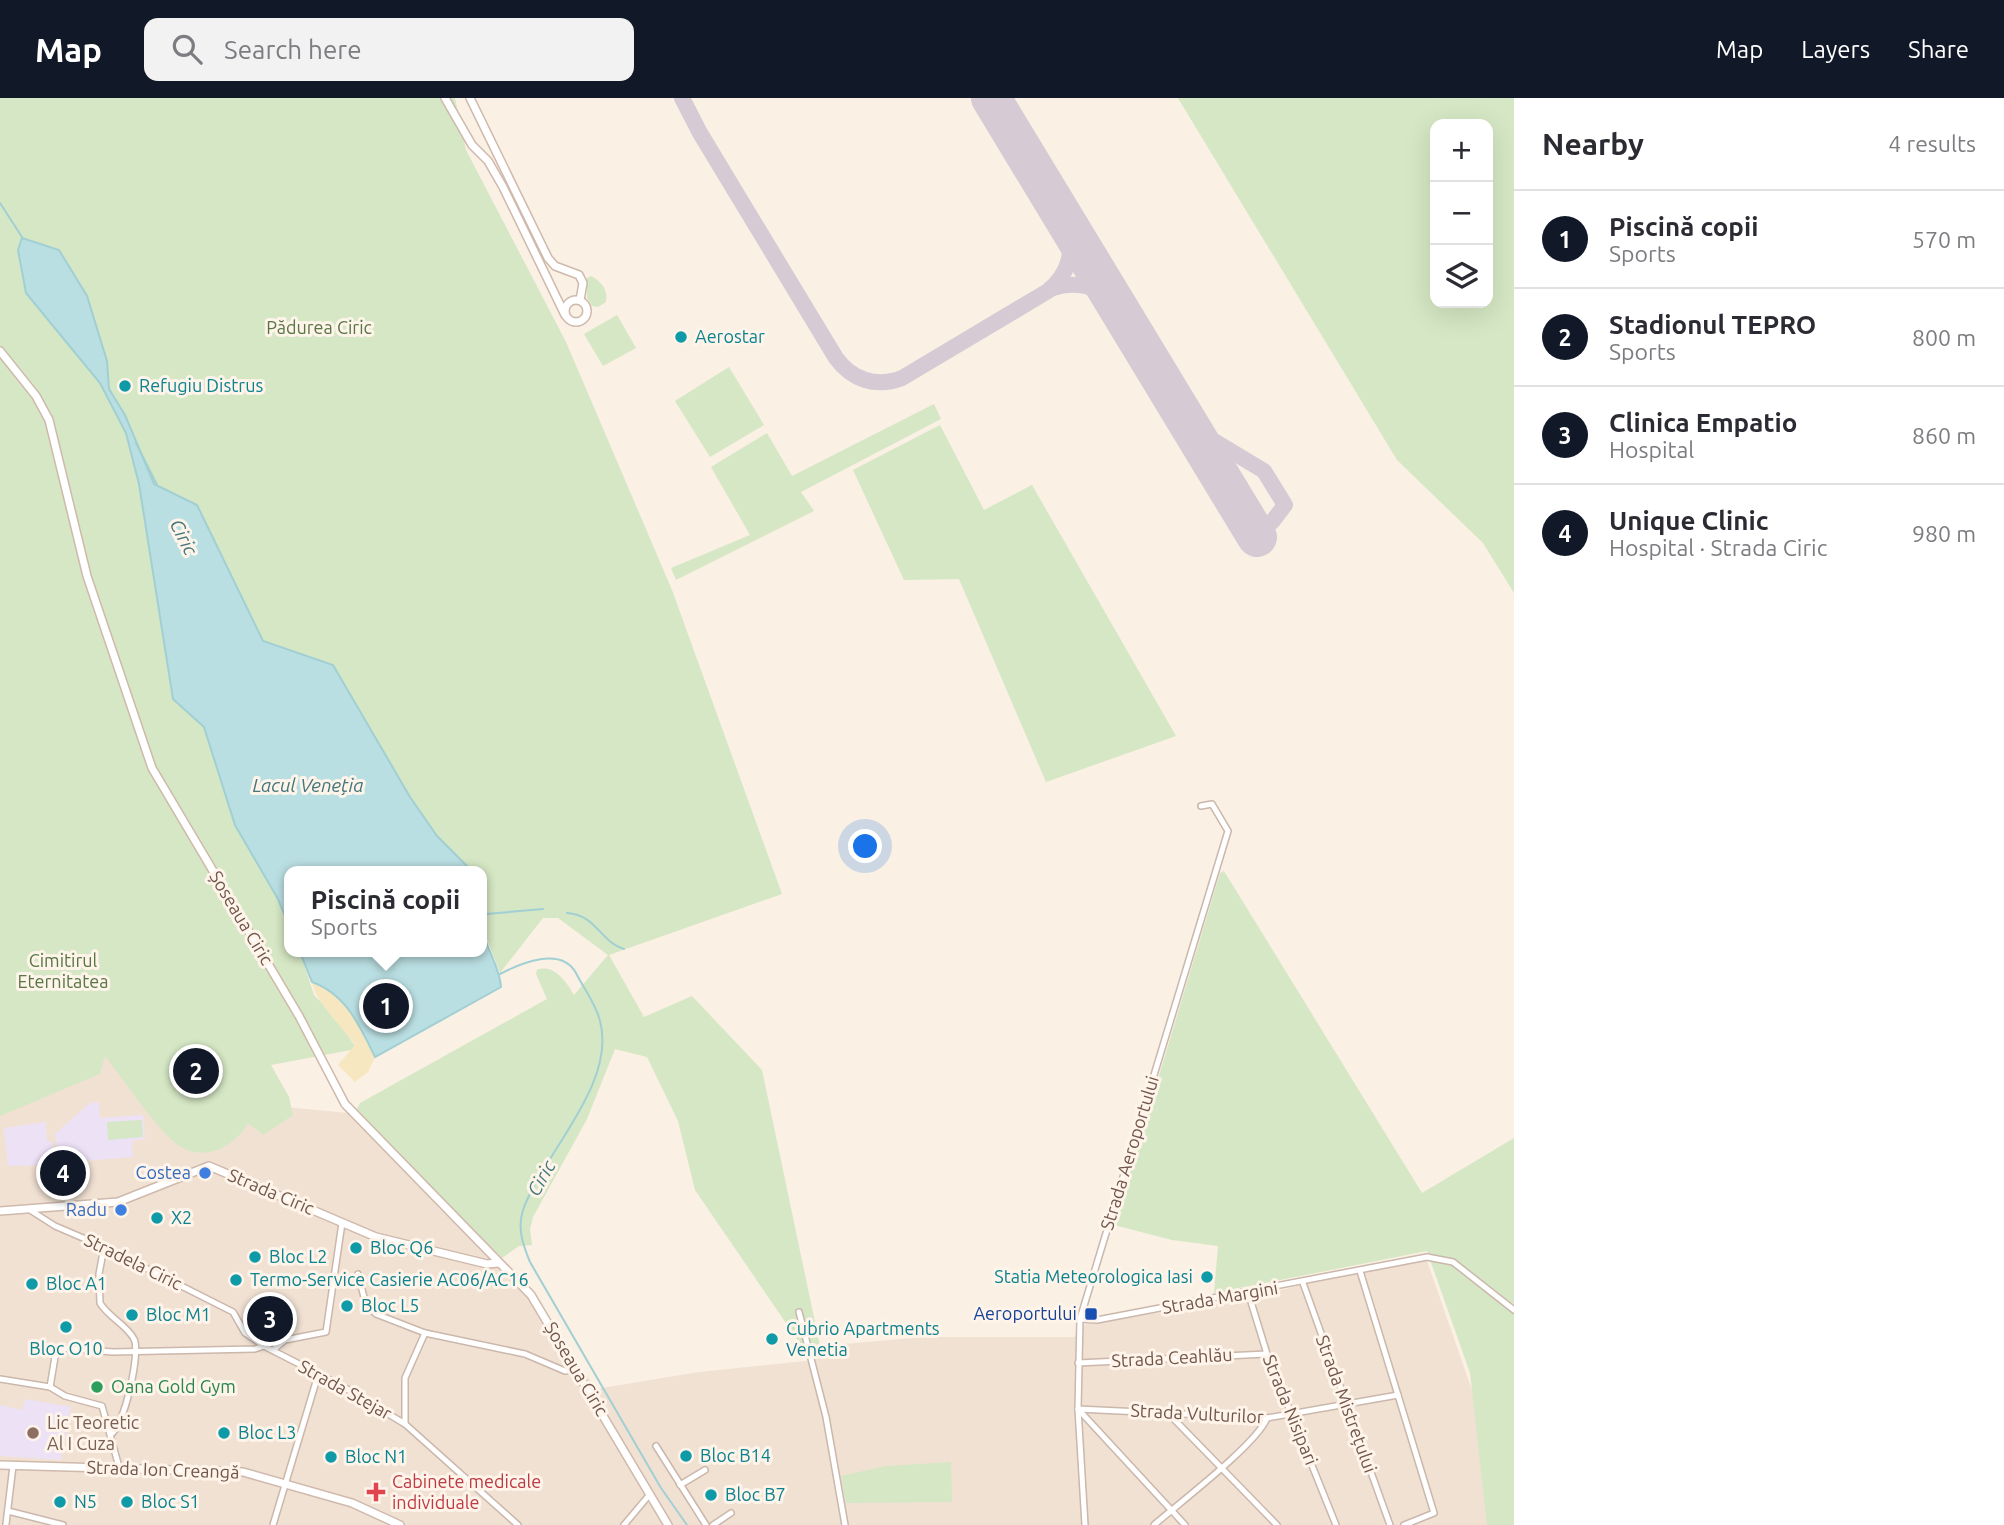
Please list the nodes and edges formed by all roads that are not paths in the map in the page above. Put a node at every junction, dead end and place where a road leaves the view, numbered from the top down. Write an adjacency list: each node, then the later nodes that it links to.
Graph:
1 (445, 98): 3 (street)
2 (470, 98): 4 (street)
3 (556, 296): 4 (street); 5 (street)
4 (576, 300): 5 (street); 5 (street)
5 (565, 315)
6 (0, 351): 12 (street, Șoseaua Ciric)
7 (1201, 806): 19 (street, Strada Aeroportului)
8 (30, 1210): 9 (street, Strada Ciric); 10 (street, Strada Ciric); 11 (street, Stradela Ciric)
9 (0, 1211)
10 (342, 1223): 12 (street, Strada Ciric); 23 (street)
11 (104, 1247): 21 (street, Stradela Ciric); 22 (street)
12 (499, 1262): 26 (street, Șoseaua Ciric)
13 (1360, 1271): 15 (street, Strada Margini); 17 (street, Strada Margini); 30 (street)
14 (358, 1274): 20 (street)
15 (1303, 1283): 16 (street, Strada Margini); 31 (street, Strada Mistrețului)
16 (1248, 1293): 19 (street, Strada Margini); 24 (street, Strada Nisipari)
17 (1514, 1310)
18 (799, 1312): 59 (street)
19 (1080, 1319): 25 (street, Strada Aeroportului)
20 (425, 1333): 26 (street); 36 (street)
21 (264, 1346): 22 (street); 23 (street, Strada Stejar)
22 (136, 1349): 29 (street); 37 (street)
23 (273, 1350): 27 (street, Strada Stejar)
24 (1267, 1354): 25 (street, Strada Ceahlău); 34 (street, Strada Nisipari)
25 (1078, 1363): 32 (street, Strada Aeroportului)
26 (576, 1370): 46 (street, Șoseaua Ciric)
27 (318, 1375): 36 (street, Strada Stejar); 44 (street)
28 (0, 1379): 29 (street)
29 (50, 1387): 37 (street)
30 (1398, 1395): 31 (street, Strada Vulturilor); 66 (street)
31 (1347, 1404): 34 (street, Strada Vulturilor); 65 (street, Strada Mistrețului)
32 (1078, 1409): 33 (street, Strada Vulturilor); 47 (street); 60 (street, Strada Aeroportului)
33 (1166, 1412): 35 (street, Strada Vulturilor); 42 (street)
34 (1291, 1414): 35 (street, Strada Vulturilor); 64 (street, Strada Nisipari)
35 (1267, 1418): 42 (street)
36 (405, 1424): 54 (street, Strada Stejar)
37 (111, 1434): 41 (street)
38 (656, 1446): 45 (street)
39 (0, 1465): 40 (street, Strada Ion Creangă)
40 (13, 1466): 41 (street, Strada Ion Creangă); 48 (street)
41 (119, 1467): 44 (street, Strada Ion Creangă)
42 (1220, 1468): 47 (street); 63 (street)
43 (705, 1470): 45 (street)
44 (285, 1484): 52 (street); 53 (street, Strada Ion Creangă)
45 (680, 1485): 57 (street)
46 (650, 1494): 55 (street); 56 (street, Șoseaua Ciric)
47 (1170, 1510): 61 (street); 62 (street)
48 (8, 1511): 50 (street); 51 (street)
49 (731, 1513): 58 (street)
50 (5, 1524)
51 (64, 1525)
52 (272, 1525)
53 (400, 1525)
54 (518, 1525)
55 (624, 1525)
56 (668, 1525)
57 (706, 1525)
58 (713, 1525)
59 (845, 1525)
60 (1085, 1525)
61 (1154, 1525)
62 (1185, 1525)
63 (1277, 1525)
64 (1336, 1525)
65 (1390, 1525)
66 (1404, 1525)

